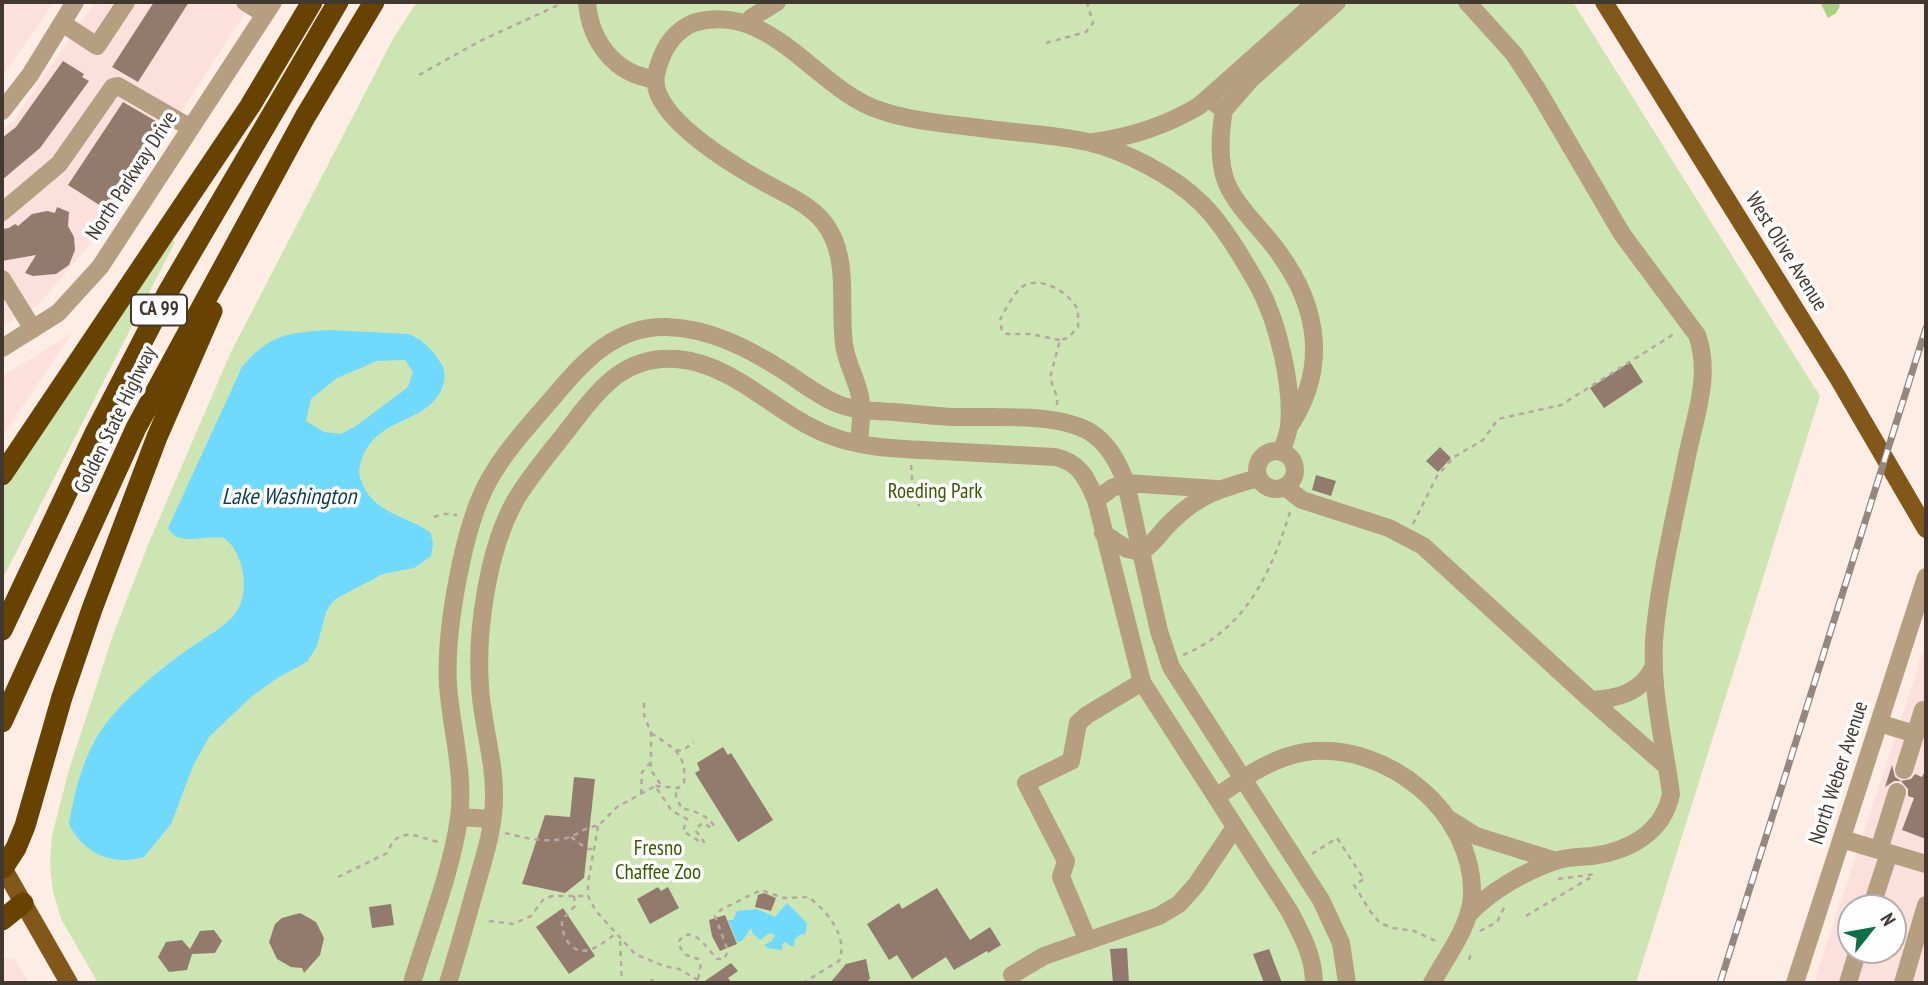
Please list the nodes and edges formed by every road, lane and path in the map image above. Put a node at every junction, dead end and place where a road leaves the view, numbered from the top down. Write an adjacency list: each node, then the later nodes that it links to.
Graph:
1 (75, 2): 17 (street)
2 (125, 2): 17 (street)
3 (245, 2): 15 (street)
4 (312, 2): 41 (highway)
5 (338, 2): 56 (highway, Golden State Highway / CA 99)
6 (374, 2): 29 (highway, Golden State Highway / CA 99)
7 (565, 2): 19 (path)
8 (587, 2): 20 (street)
9 (776, 2): 16 (street)
10 (1087, 2): 18 (path)
11 (1316, 2): 21 (street)
12 (1337, 2): 22 (street)
13 (1467, 2): 31 (street)
14 (1604, 2): 50 (main road, West Olive Avenue)
15 (268, 8): 24 (street, North Parkway Drive)
16 (751, 18): 20 (street); 25 (street)
17 (62, 23): 23 (street)
18 (1046, 43)
19 (419, 75)
20 (655, 79): 35 (street)
21 (1209, 99): 22 (street); 25 (street)
22 (1224, 110): 26 (street)
23 (2, 111)
24 (191, 128): 28 (street); 32 (street, North Parkway Drive)
25 (1090, 143): 27 (street)
26 (1228, 185): 27 (street); 37 (street)
27 (1203, 205): 37 (street)
28 (2, 212)
29 (234, 245): 65 (highway, Golden State Highway / CA 99); 95 (highway)
30 (2, 279): 32 (street)
31 (1690, 324): 52 (path); 59 (street)
32 (33, 328): 34 (street, North Parkway Drive)
33 (1060, 340): 33 (path); 36 (path)
34 (2, 348)
35 (861, 410): 36 (street); 38 (street); 55 (street)
36 (1055, 422): 43 (street)
37 (1289, 427): 40 (street)
38 (859, 443): 39 (street); 57 (street)
39 (912, 450): 46 (street); 47 (path)
40 (1281, 452): 42 (street); 45 (street)
41 (2, 475)
42 (1258, 478): 44 (street); 45 (street)
43 (1126, 483): 44 (street); 46 (street); 53 (street)
44 (1217, 489): 53 (street)
45 (1290, 491): 52 (street); 58 (path)
46 (1096, 500): 51 (street)
47 (919, 506)
48 (460, 516): 49 (path)
49 (434, 517)
50 (1926, 529)
51 (1103, 533): 53 (street); 60 (street)
52 (1408, 536): 61 (street)
53 (1141, 552): 58 (street)
54 (1926, 577): 67 (street, North Weber Avenue)
55 (451, 627): 57 (street); 82 (street)
56 (2, 630)
57 (480, 632): 84 (street)
58 (1169, 660): 63 (street)
59 (1653, 668): 61 (street); 73 (street)
60 (1142, 682): 66 (street); 111 (street)
61 (1591, 700): 73 (street)
62 (645, 703): 68 (path)
63 (1194, 705): 66 (street); 75 (street)
64 (1926, 711): 69 (street)
65 (2, 722)
66 (1167, 723): 81 (street)
67 (1879, 723): 69 (street); 88 (street, North Weber Avenue)
68 (651, 733): 71 (path); 72 (path)
69 (1915, 734): 74 (street)
70 (694, 742): 71 (path)
71 (676, 750): 78 (path)
72 (651, 762): 76 (path); 80 (path)
73 (1665, 765): 92 (street)
74 (1905, 770)
75 (1243, 779): 81 (street); 83 (street); 93 (street)
76 (661, 785): 77 (path); 78 (path)
77 (654, 786): 78 (path); 80 (path)
78 (676, 788)
79 (1897, 792): 91 (street)
80 (641, 794): 85 (path)
81 (1216, 797): 86 (street)
82 (459, 817): 84 (street); 119 (street)
83 (1449, 818): 92 (street); 104 (street)
84 (497, 826): 87 (path); 120 (street)
85 (598, 826): 87 (path); 90 (path)
86 (1236, 827): 111 (street); 126 (street)
87 (571, 837): 90 (path)
88 (1842, 839): 91 (street); 129 (street, North Weber Avenue)
89 (439, 842): 96 (path)
90 (594, 849): 100 (path)
91 (1884, 852): 94 (street); 98 (street)
92 (1556, 860): 104 (street)
93 (1297, 864): 112 (path); 127 (street)
94 (1926, 864)
95 (2, 867): 102 (main road)
96 (338, 877)
97 (1552, 880): 105 (path)
98 (1874, 894)
99 (573, 896): 100 (path); 107 (path); 109 (path)
100 (588, 896): 109 (path)
101 (1509, 901): 108 (path)
102 (23, 903): 106 (highway); 118 (main road)
103 (1926, 905): 131 (street)
104 (1468, 915): 128 (street)
105 (1527, 916)
106 (2, 920)
107 (489, 920)
108 (1479, 933)
109 (616, 934): 110 (path)
110 (620, 939): 117 (path); 121 (path)
111 (1088, 940): 116 (street)
112 (1438, 942)
113 (1473, 946): 114 (path)
114 (1469, 960)
115 (1854, 964): 130 (street)
116 (1012, 975)
117 (698, 979): 124 (path); 125 (path)
118 (69, 983)
119 (412, 983)
120 (448, 983)
121 (622, 983)
122 (651, 983): 123 (path)
123 (659, 983)
124 (703, 983)
125 (803, 983)
126 (1314, 983)
127 (1347, 983)
128 (1432, 983)
129 (1795, 983)
130 (1848, 983)
131 (1903, 983)

